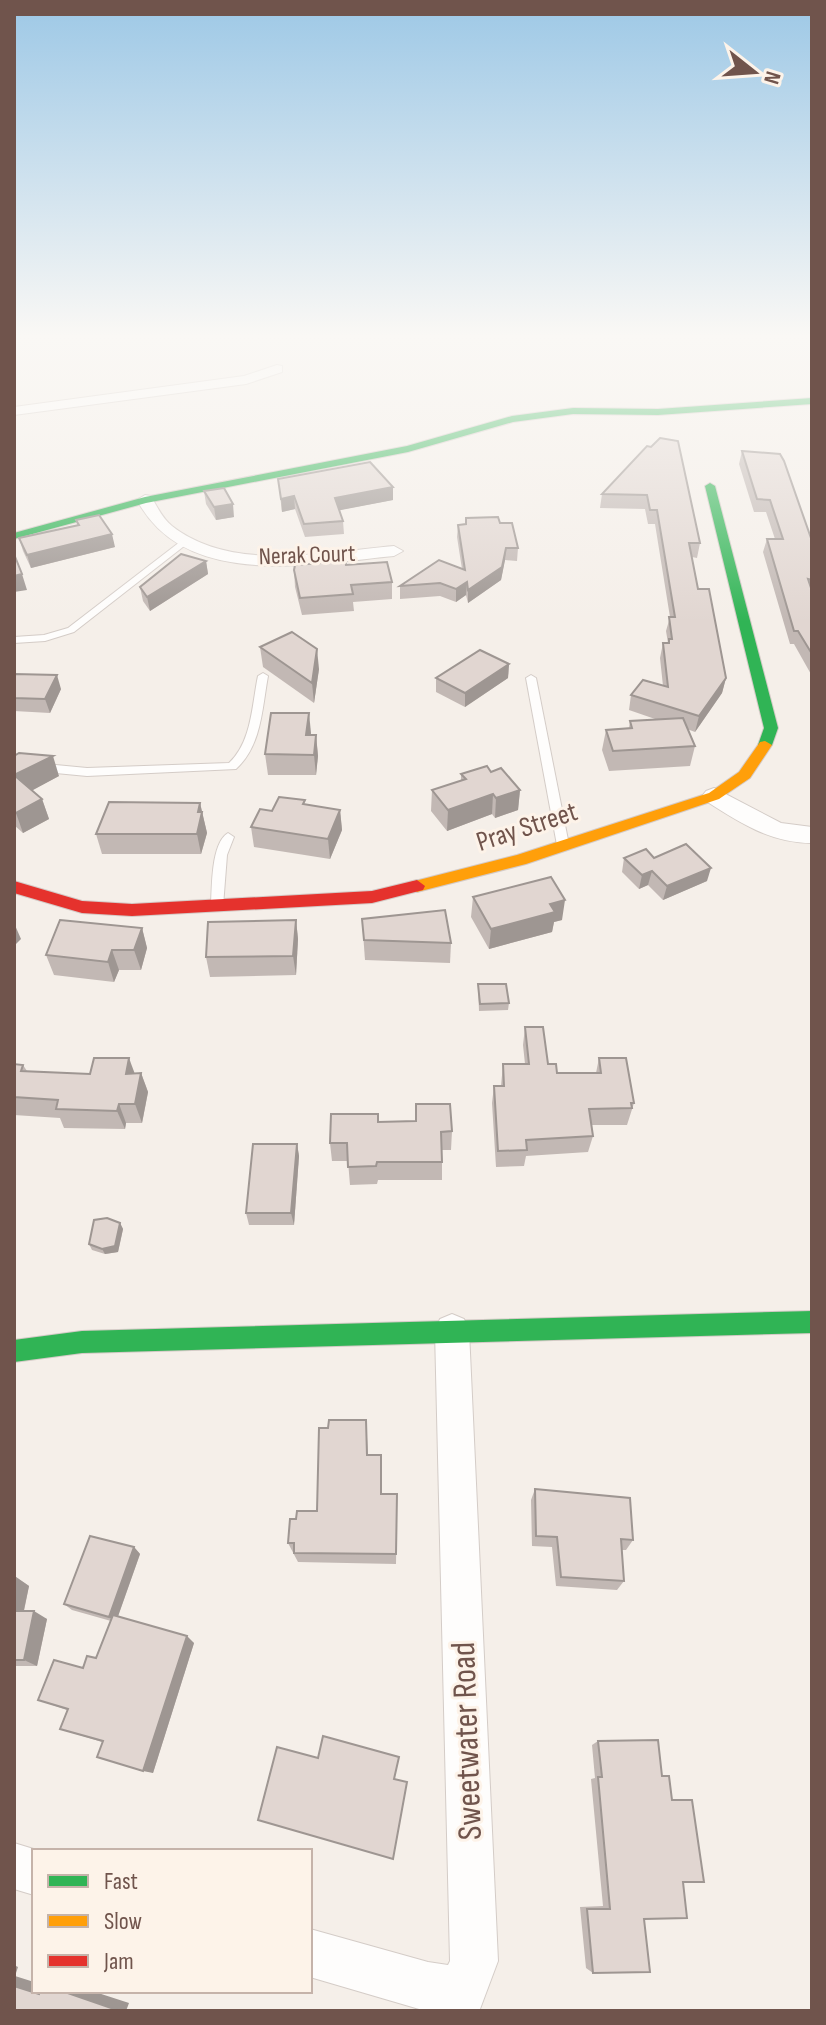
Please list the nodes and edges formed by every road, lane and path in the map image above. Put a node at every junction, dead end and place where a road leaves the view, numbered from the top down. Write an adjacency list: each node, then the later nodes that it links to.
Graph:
1 (465, 432): 3 (street)
2 (710, 486): 11 (street, Pray Street)
3 (145, 500): 4 (street); 5 (street, Nerak Court)
4 (14, 536)
5 (185, 541): 6 (street, Nerak Court); 7 (lane)
6 (394, 551)
7 (14, 640)
8 (263, 676): 10 (lane)
9 (531, 678): 14 (lane)
10 (14, 765)
11 (714, 796): 12 (street); 14 (street, Pray Street)
12 (812, 835)
13 (228, 837): 16 (lane)
14 (563, 845): 16 (street, Pray Street)
15 (14, 887): 16 (street, Pray Street)
16 (217, 906)
17 (812, 1322): 18 (street)
18 (452, 1331): 19 (street); 20 (street, Sweetwater Road)
19 (14, 1351)
20 (312, 1954)

